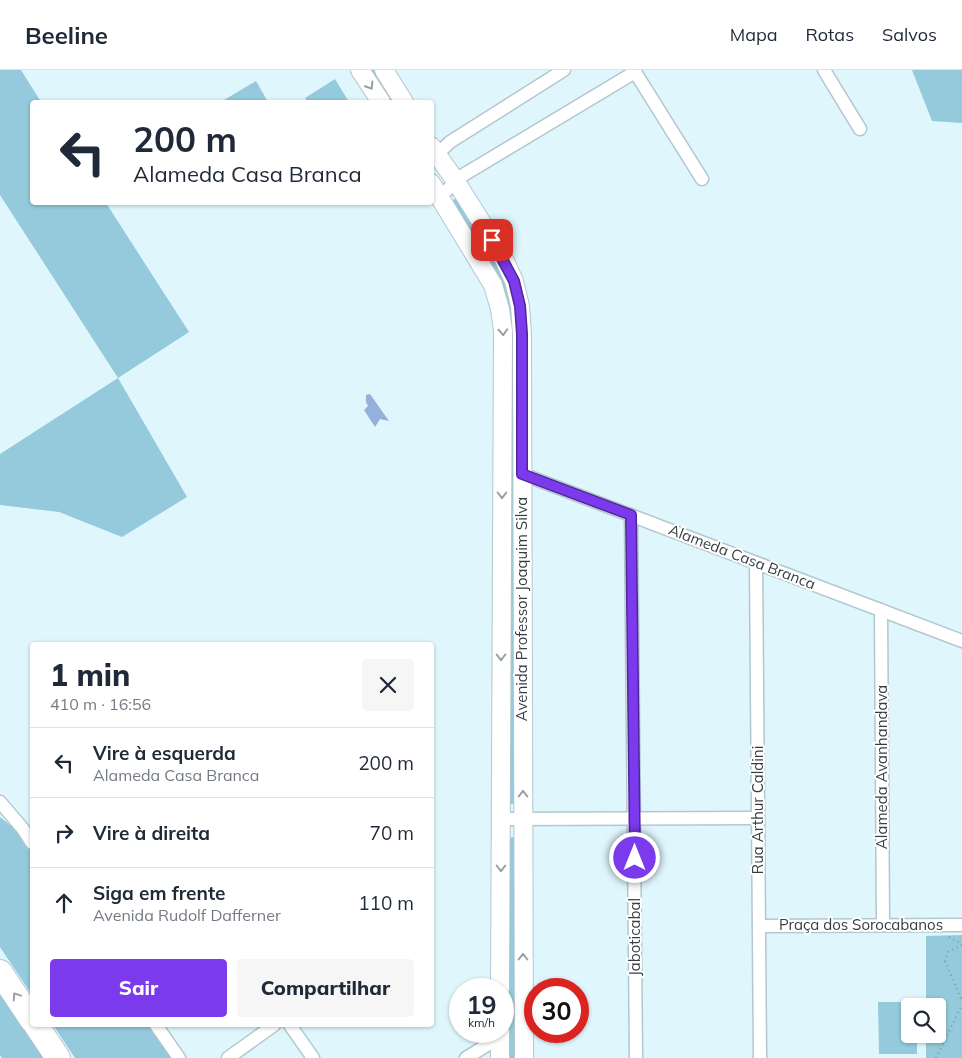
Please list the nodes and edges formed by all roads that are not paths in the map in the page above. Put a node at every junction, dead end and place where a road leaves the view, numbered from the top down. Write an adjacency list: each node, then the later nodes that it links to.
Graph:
1 (360, 70): 5 (main road, one-way to 5)
2 (384, 70): 6 (main road)
3 (564, 70): 8 (street)
4 (824, 70): 7 (street)
5 (379, 100)
6 (403, 100)
7 (860, 129)
8 (434, 150)
9 (434, 152): 11 (main road, Avenida Professor Joaquim Silva)
10 (702, 179): 11 (street)
11 (455, 180): 12 (street); 13 (main road, Avenida Professor Joaquim Silva)
12 (434, 187): 21 (main road, Avenida Professor Joaquim Silva, one-way to 21)
13 (522, 474): 14 (street, Alameda Casa Branca); 22 (main road, Avenida Professor Joaquim Silva, one-way to 13)
14 (631, 515): 15 (street, Alameda Casa Branca); 19 (street, Jaboticabal)
15 (756, 562): 16 (street, Alameda Casa Branca); 20 (street, Rua Arthur Caldini)
16 (881, 610): 17 (street, Alameda Casa Branca); 24 (street, Alameda Avanhandava)
17 (962, 640)
18 (0, 802): 23 (street)
19 (634, 818): 20 (street); 22 (street); 43 (street, Jaboticabal)
20 (758, 818): 26 (street, Rua Arthur Caldini)
21 (501, 819): 22 (street); 28 (main road, Avenida Professor Joaquim Silva, one-way to 28)
22 (523, 819): 42 (main road, Avenida Professor Joaquim Silva, one-way to 22)
23 (30, 840)
24 (883, 925): 25 (street, Praça dos Sorocabanos); 26 (street, Praça dos Sorocabanos)
25 (962, 925)
26 (759, 926): 44 (street, Rua Arthur Caldini)
27 (0, 972): 29 (highway, one-way to 27)
28 (500, 978)
29 (30, 1017)
30 (37, 1027): 36 (highway)
31 (157, 1027): 37 (street)
32 (271, 1027): 38 (street)
33 (291, 1027): 39 (street)
34 (487, 1043): 40 (street)
35 (500, 1043): 41 (main road)
36 (58, 1058)
37 (178, 1058)
38 (228, 1058)
39 (313, 1058)
40 (466, 1058)
41 (500, 1058)
42 (524, 1058)
43 (636, 1058)
44 (760, 1058)

